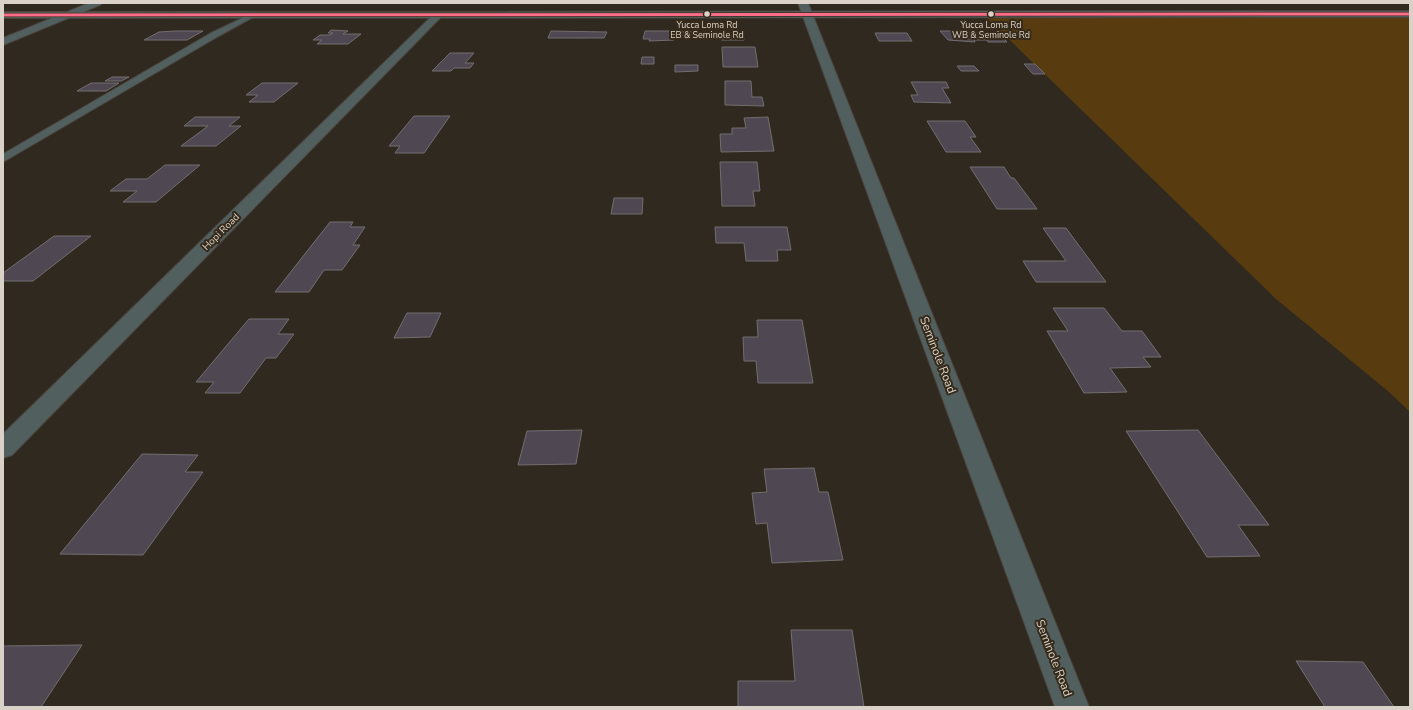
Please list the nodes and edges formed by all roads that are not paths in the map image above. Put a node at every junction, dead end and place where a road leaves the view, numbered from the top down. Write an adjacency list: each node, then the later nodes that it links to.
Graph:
1 (97, 3): 5 (street)
2 (805, 9): 3 (main road); 7 (main road); 11 (street, Seminole Road)
3 (1410, 14)
4 (3, 15): 5 (main road)
5 (67, 15): 6 (main road); 8 (street)
6 (253, 15): 7 (main road); 9 (lane)
7 (438, 15): 10 (street, Hopi Road)
8 (3, 42)
9 (3, 159)
10 (3, 449)
11 (1072, 707)

